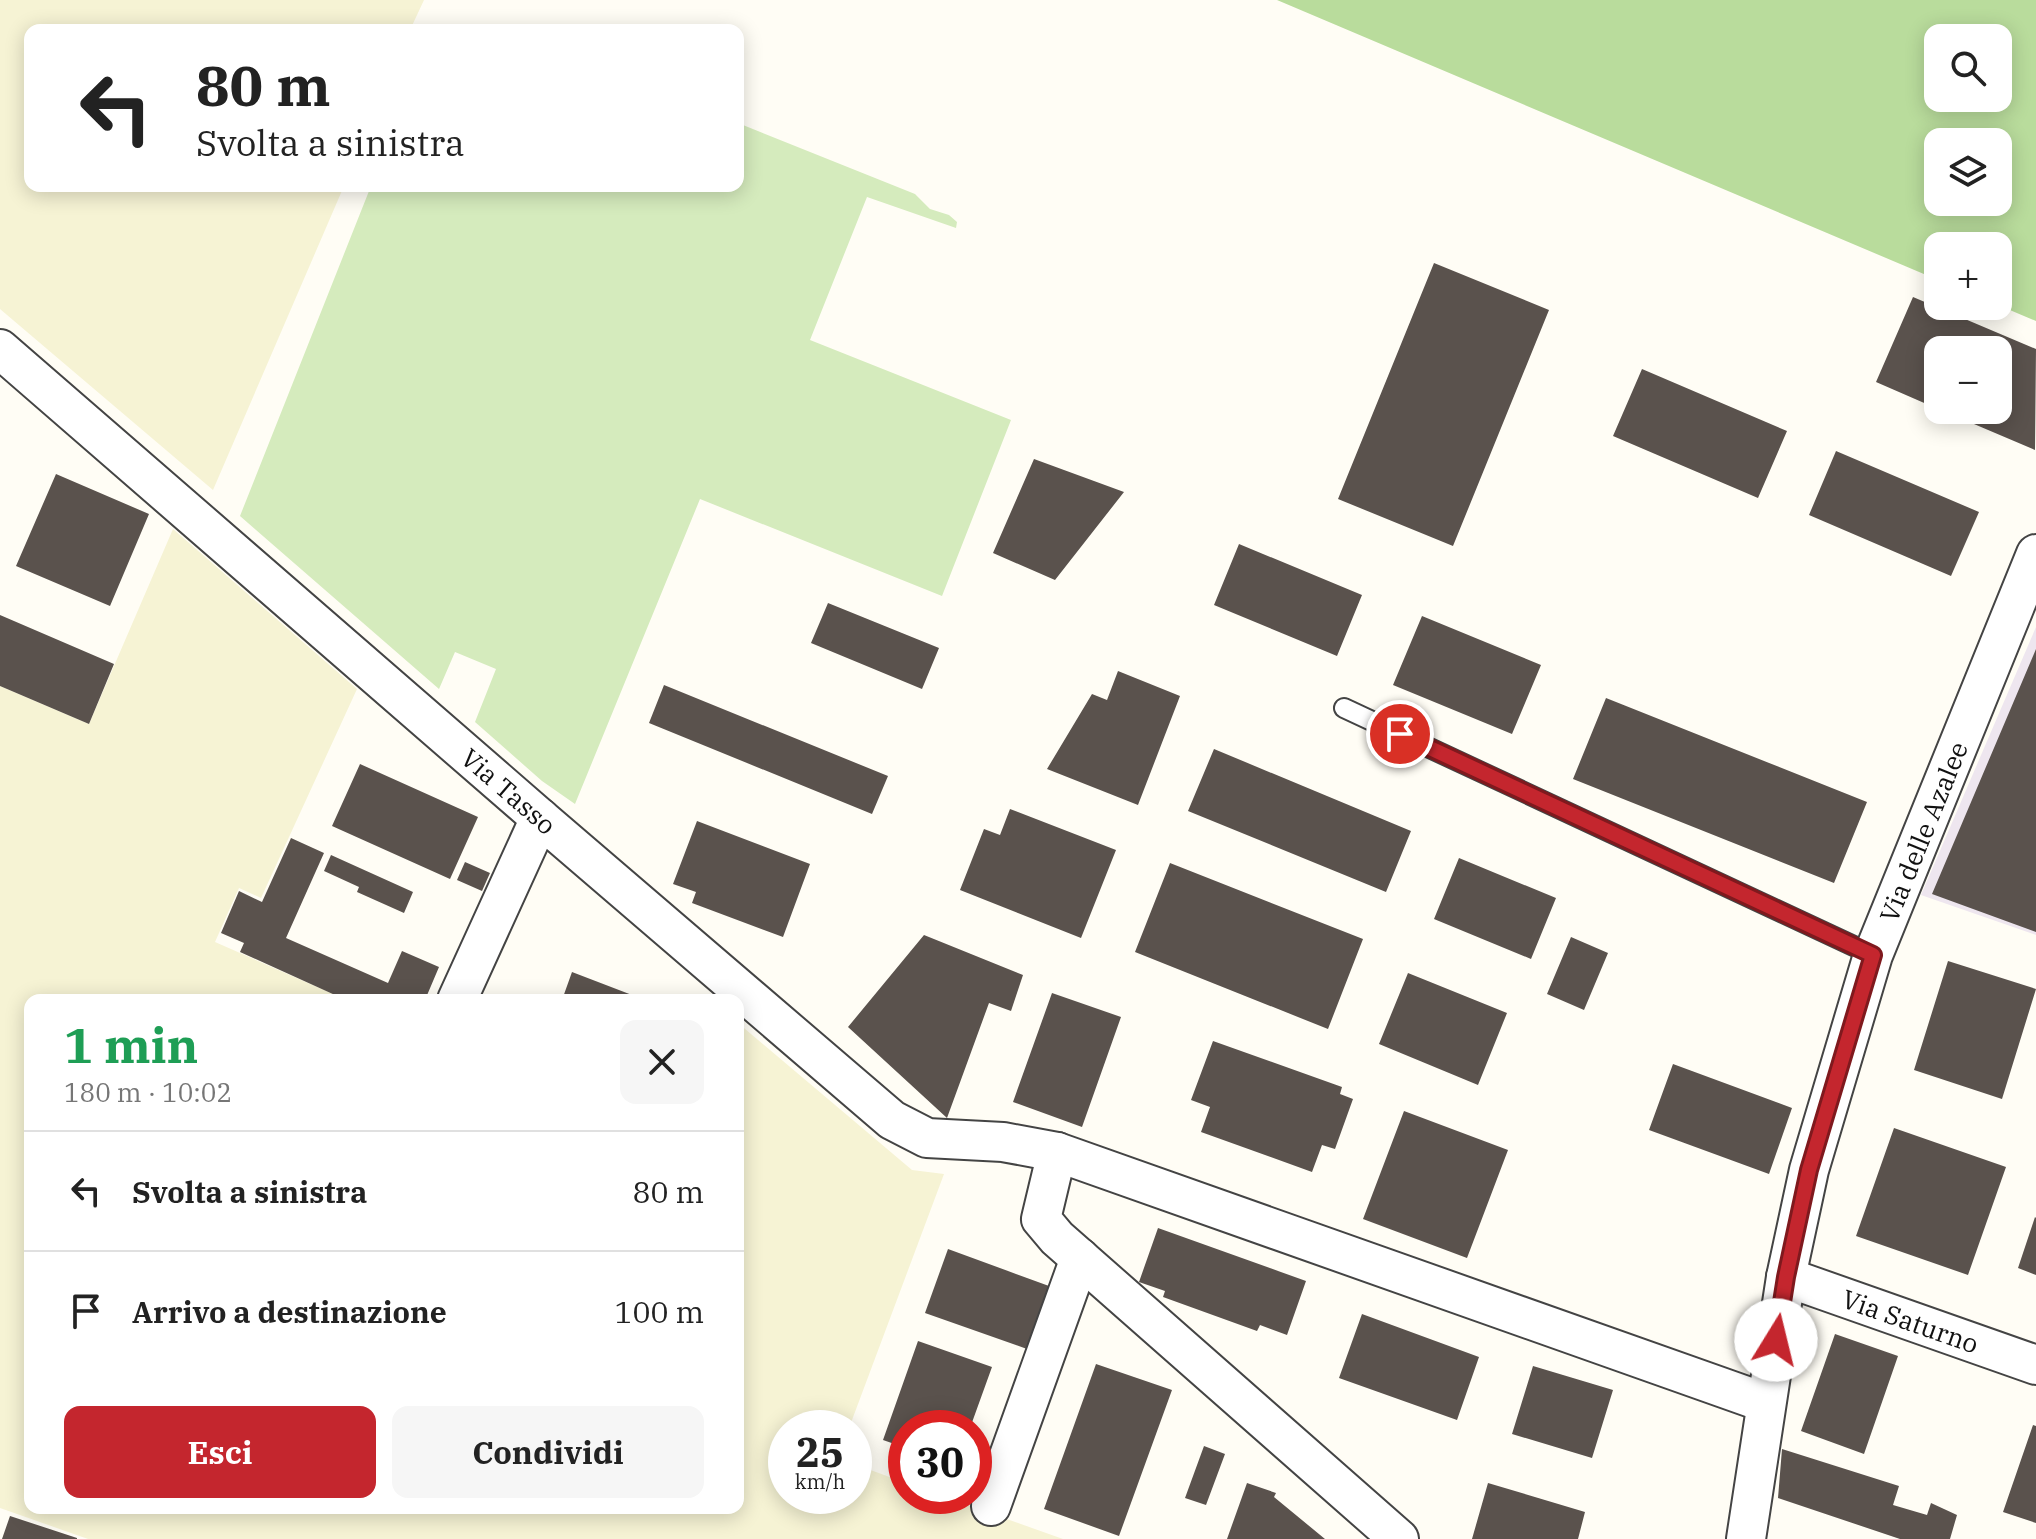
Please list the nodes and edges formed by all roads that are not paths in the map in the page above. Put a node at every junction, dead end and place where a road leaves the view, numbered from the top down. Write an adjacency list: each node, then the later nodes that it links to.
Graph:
1 (0, 349): 4 (street, Via Tasso)
2 (2036, 554): 5 (street, Via delle Azalee)
3 (1344, 708): 5 (lane)
4 (540, 818): 6 (street); 7 (street, Via Tasso)
5 (1873, 955): 9 (street, Via delle Azalee)
6 (460, 994)
7 (1057, 1152): 8 (street); 11 (street, Via Tasso)
8 (1080, 1258): 12 (street); 13 (street)
9 (1786, 1277): 10 (street, Via Saturno); 11 (street, Via delle Azalee)
10 (2036, 1365)
11 (1766, 1403): 14 (street, Via delle Azalee)
12 (992, 1503)
13 (1399, 1539)
14 (1746, 1539)

